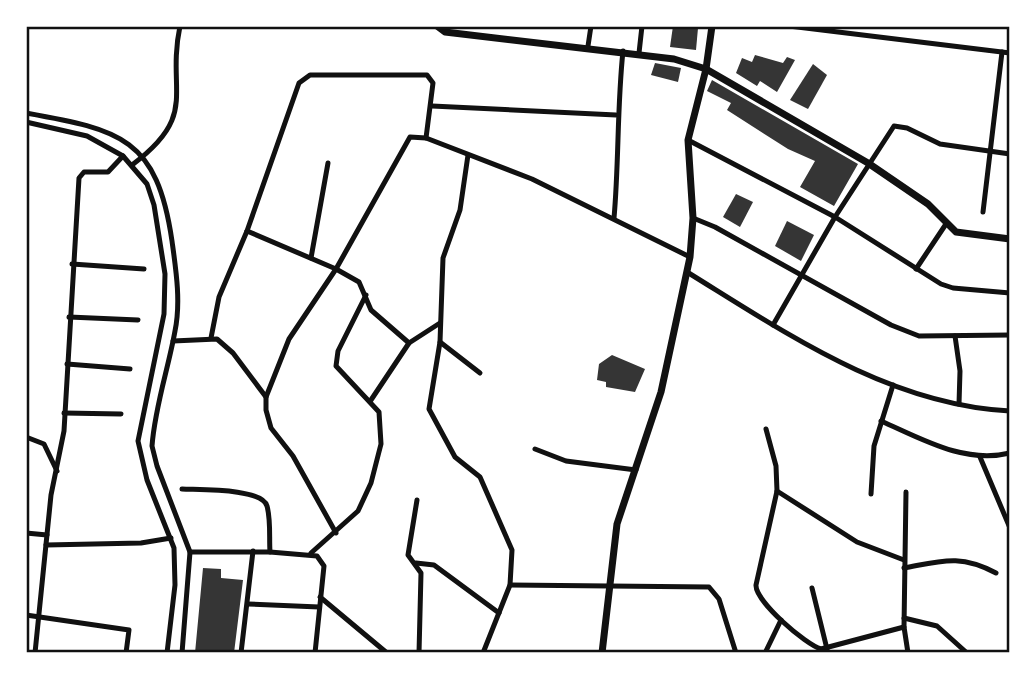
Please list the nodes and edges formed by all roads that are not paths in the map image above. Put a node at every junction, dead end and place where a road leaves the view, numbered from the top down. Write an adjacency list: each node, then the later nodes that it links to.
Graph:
1 (180, 26): 25 (street)
2 (437, 26): 9 (street)
3 (591, 26): 9 (street)
4 (642, 26): 12 (street)
5 (712, 26): 14 (street)
6 (789, 26): 8 (street)
7 (864, 26): 8 (street)
8 (863, 35): 11 (street)
9 (589, 47): 10 (street)
10 (623, 51): 12 (street); 17 (street)
11 (1002, 52): 13 (street); 21 (street)
12 (639, 53): 14 (street)
13 (1010, 53)
14 (706, 69): 20 (street); 27 (street)
15 (432, 106): 17 (street); 19 (street); 34 (street)
16 (26, 113): 25 (street)
17 (617, 115): 30 (street)
18 (26, 122): 24 (street)
19 (426, 138): 23 (street); 40 (street)
20 (688, 139): 31 (street); 32 (street)
21 (989, 152): 22 (street); 27 (street); 29 (street)
22 (1010, 154)
23 (468, 155): 30 (street); 48 (street)
24 (123, 156): 28 (street); 38 (street)
25 (143, 157): 28 (street); 54 (street)
26 (328, 163): 37 (street)
27 (869, 163): 32 (street); 33 (street)
28 (132, 165): 84 (street)
29 (983, 212)
30 (614, 218): 36 (street)
31 (693, 218): 36 (street); 43 (street)
32 (835, 218): 41 (street); 43 (street)
33 (946, 224): 35 (street); 41 (street)
34 (247, 231): 37 (street); 53 (street)
35 (1010, 239)
36 (690, 257): 42 (street)
37 (311, 258): 40 (street)
38 (72, 264): 39 (street); 46 (street)
39 (144, 269)
40 (336, 269): 45 (street); 61 (street)
41 (916, 269): 44 (street)
42 (687, 272): 49 (street); 73 (street)
43 (801, 275): 49 (street); 52 (street)
44 (1010, 293)
45 (366, 295): 56 (street); 62 (street)
46 (69, 317): 47 (street); 57 (street)
47 (138, 320)
48 (440, 323): 55 (street); 56 (street)
49 (772, 325): 60 (street)
50 (1010, 327): 51 (street)
51 (1009, 335): 52 (street)
52 (955, 336): 63 (street)
53 (212, 338): 54 (street); 61 (street)
54 (173, 341): 88 (street)
55 (440, 342): 59 (street); 94 (street)
56 (409, 343): 62 (street)
57 (67, 364): 58 (street); 65 (street)
58 (130, 369)
59 (480, 373)
60 (892, 385): 63 (street); 67 (street)
61 (266, 397): 82 (street)
62 (371, 400): 82 (street)
63 (959, 404): 64 (street)
64 (1010, 411)
65 (64, 413): 66 (street); 74 (street)
66 (121, 414)
67 (881, 422): 72 (street); 78 (street)
68 (766, 429): 76 (street)
69 (26, 437): 74 (street)
70 (535, 449): 73 (street)
71 (1010, 453): 72 (street)
72 (980, 457): 80 (street)
73 (636, 470): 95 (street)
74 (57, 471): 83 (street)
75 (182, 489): 87 (street)
76 (777, 491): 90 (street); 104 (street)
77 (906, 492): 90 (street)
78 (870, 494)
79 (417, 500): 91 (street)
80 (1010, 527)
81 (26, 533): 83 (street)
82 (336, 533): 89 (street)
83 (47, 535): 85 (street)
84 (171, 538): 85 (street); 109 (street)
85 (46, 545): 102 (street)
86 (253, 551): 87 (street); 88 (street); 98 (street)
87 (270, 551): 89 (street)
88 (190, 552): 110 (street)
89 (311, 553): 97 (street)
90 (904, 560): 92 (street)
91 (416, 564): 100 (street); 114 (street)
92 (904, 568): 93 (street); 103 (street)
93 (996, 573)
94 (510, 585): 95 (street); 100 (street)
95 (609, 587): 116 (street); 117 (street)
96 (812, 588): 106 (street)
97 (320, 597): 99 (street); 113 (street)
98 (248, 604): 99 (street); 111 (street)
99 (319, 607): 112 (street)
100 (499, 613): 115 (street)
101 (26, 615): 102 (street)
102 (40, 617): 107 (street); 108 (street)
103 (904, 618): 105 (street); 120 (street)
104 (781, 620): 106 (street); 118 (street)
105 (904, 627): 106 (street); 119 (street)
106 (827, 649)
107 (35, 653)
108 (126, 653)
109 (167, 653)
110 (182, 653)
111 (241, 653)
112 (315, 653)
113 (387, 653)
114 (419, 653)
115 (484, 653)
116 (602, 653)
117 (736, 653)
118 (765, 653)
119 (908, 653)
120 (967, 653)

